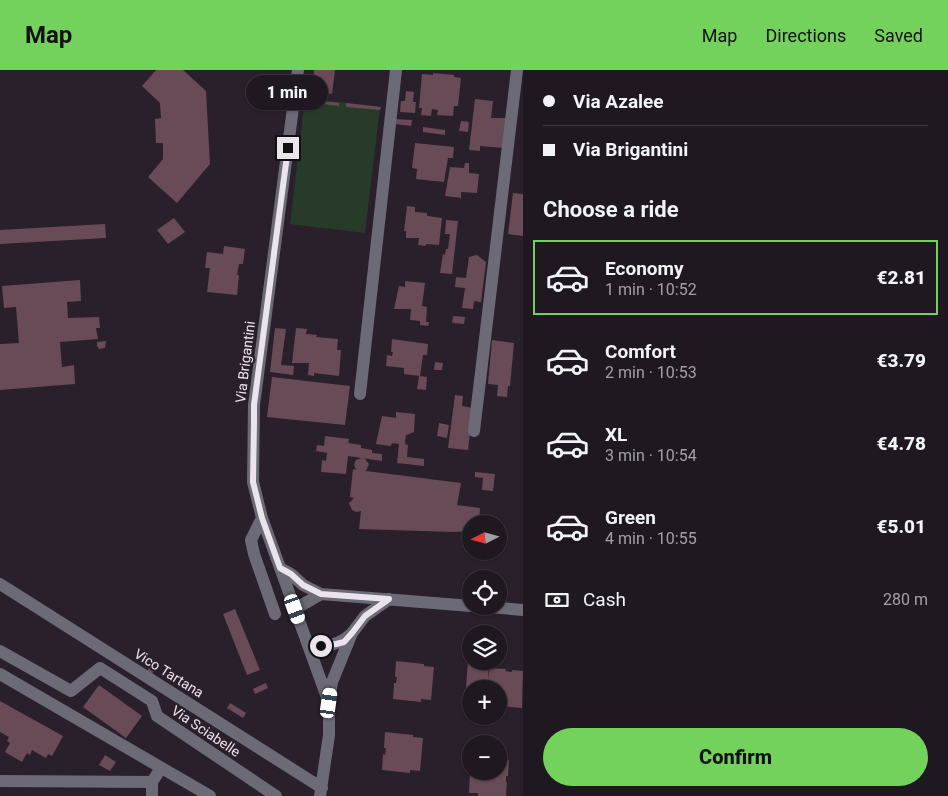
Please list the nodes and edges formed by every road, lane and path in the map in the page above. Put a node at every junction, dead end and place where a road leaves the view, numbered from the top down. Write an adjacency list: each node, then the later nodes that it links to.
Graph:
1 (298, 70): 6 (street, Via Brigantini)
2 (396, 70): 4 (street)
3 (517, 70): 5 (street)
4 (360, 394)
5 (474, 431)
6 (262, 518): 7 (street, Via Brigantini); 15 (street)
7 (280, 568): 9 (street); 12 (street, Via Brigantini)
8 (0, 584): 24 (street, Vico Tartana)
9 (321, 594): 10 (street); 12 (street)
10 (389, 599): 11 (street); 16 (street)
11 (462, 605)
12 (295, 609): 17 (street, Via Brigantini)
13 (507, 609): 14 (street)
14 (523, 610)
15 (275, 614)
16 (352, 633): 17 (street); 20 (street)
17 (309, 646): 20 (street, Via Brigantini)
18 (0, 650): 27 (street, Via Sciabelle)
19 (0, 674): 21 (street)
20 (329, 703): 24 (street, Via Brigantini)
21 (161, 768): 23 (street); 26 (street)
22 (0, 781): 23 (street)
23 (152, 782): 25 (street)
24 (321, 792)
25 (152, 796)
26 (210, 796)
27 (276, 796)

